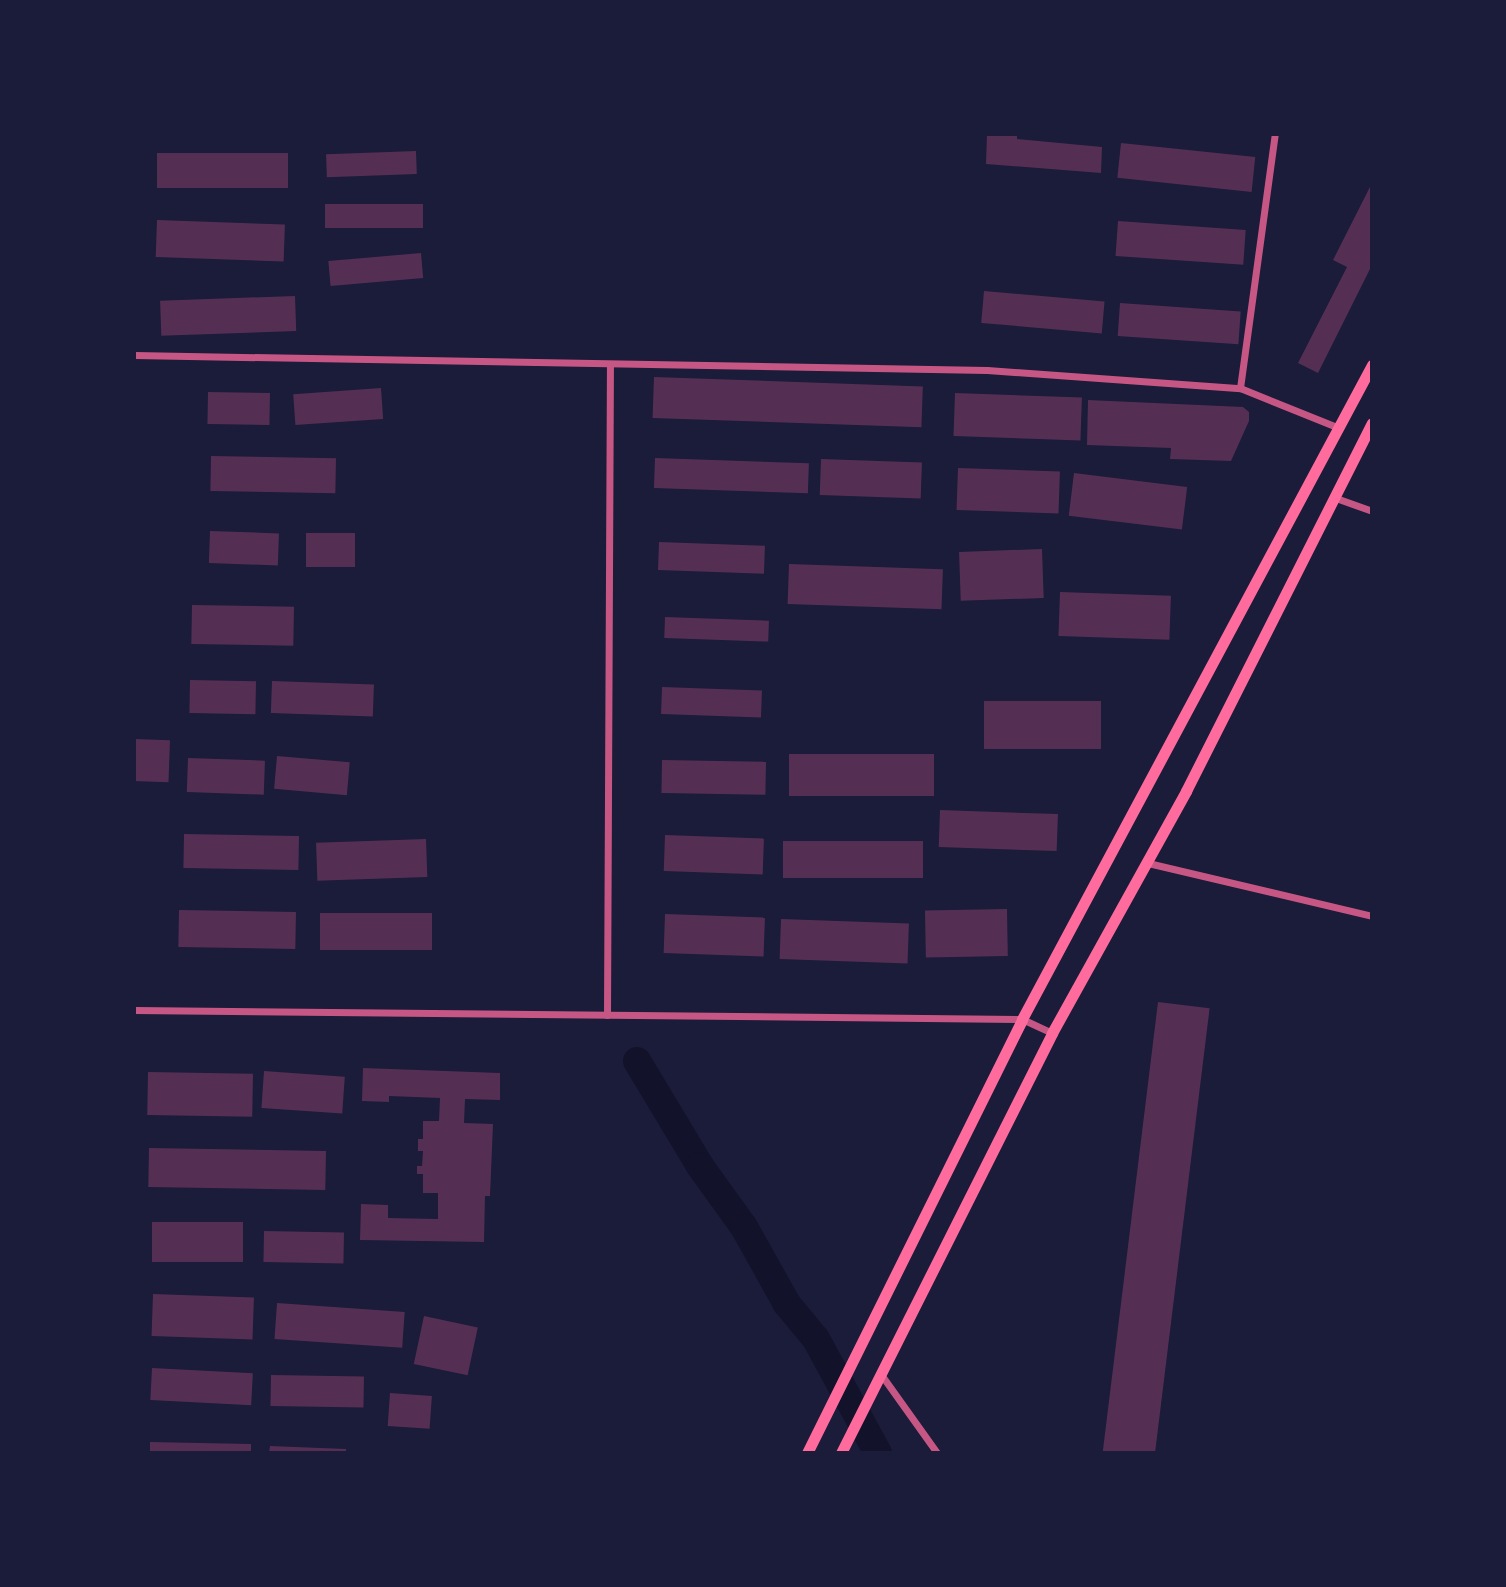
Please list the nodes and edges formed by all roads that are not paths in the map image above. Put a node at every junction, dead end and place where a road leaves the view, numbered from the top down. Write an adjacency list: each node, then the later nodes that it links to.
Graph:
1 (1275, 134): 5 (street)
2 (134, 355): 3 (street)
3 (610, 365): 5 (street); 13 (street)
4 (1372, 365): 7 (main road)
5 (1240, 388): 7 (street)
6 (1372, 423): 8 (main road)
7 (1339, 428): 14 (main road)
8 (1333, 497): 9 (street); 10 (main road)
9 (1372, 511)
10 (1148, 863): 11 (street); 15 (main road)
11 (1372, 916)
12 (134, 1010): 13 (street)
13 (607, 1015): 14 (street)
14 (1022, 1019): 15 (street); 18 (main road)
15 (1052, 1033): 16 (main road)
16 (880, 1373): 17 (main road); 19 (street)
17 (844, 1447)
18 (807, 1453)
19 (937, 1453)

